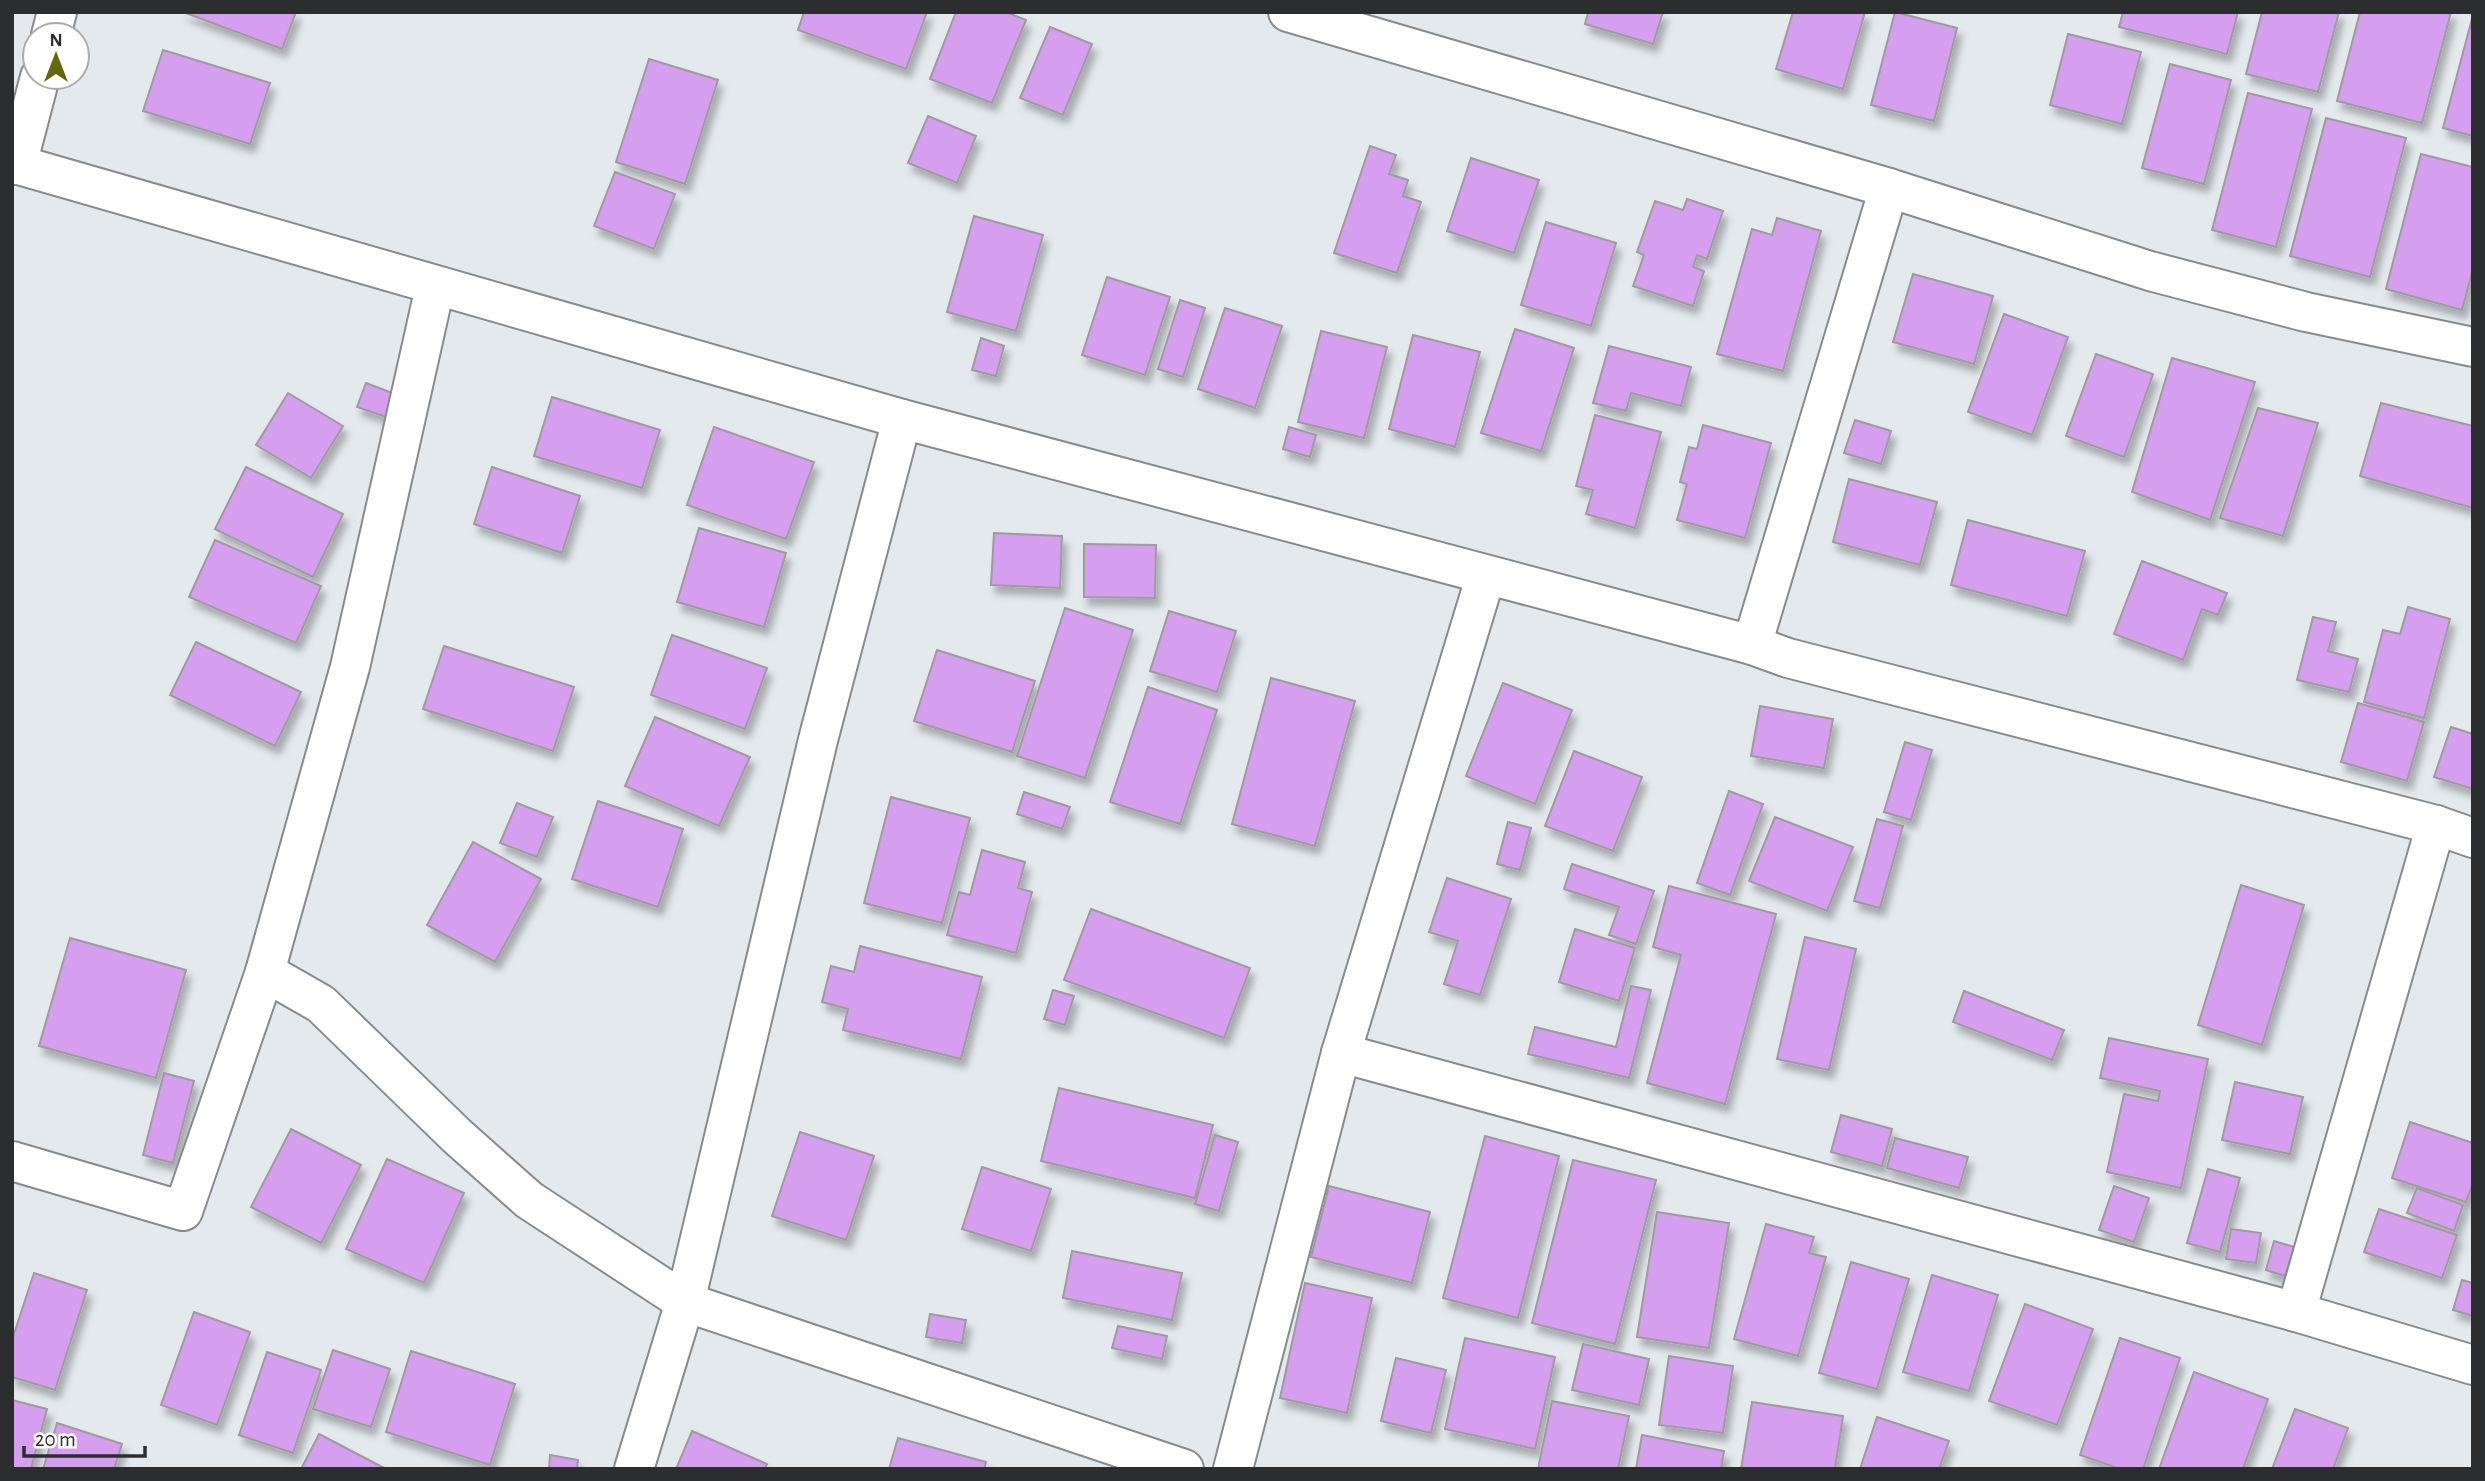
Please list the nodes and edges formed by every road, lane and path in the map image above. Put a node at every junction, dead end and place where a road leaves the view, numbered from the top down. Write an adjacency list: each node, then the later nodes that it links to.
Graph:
1 (1288, 12): 4 (street)
2 (36, 91): 3 (street)
3 (15, 164): 5 (street)
4 (1889, 188): 6 (street); 9 (street)
5 (435, 287): 7 (street); 12 (street)
6 (2473, 347)
7 (902, 419): 8 (street); 15 (street)
8 (1486, 575): 9 (street); 13 (street)
9 (1752, 645): 10 (street)
10 (2436, 825): 11 (street); 16 (street)
11 (2473, 838)
12 (265, 972): 14 (street); 15 (street)
13 (1341, 1053): 16 (street); 20 (street)
14 (12, 1161)
15 (685, 1301): 18 (street); 19 (street)
16 (2296, 1312): 17 (street)
17 (2473, 1366)
18 (634, 1469)
19 (1184, 1469)
20 (1233, 1469)

